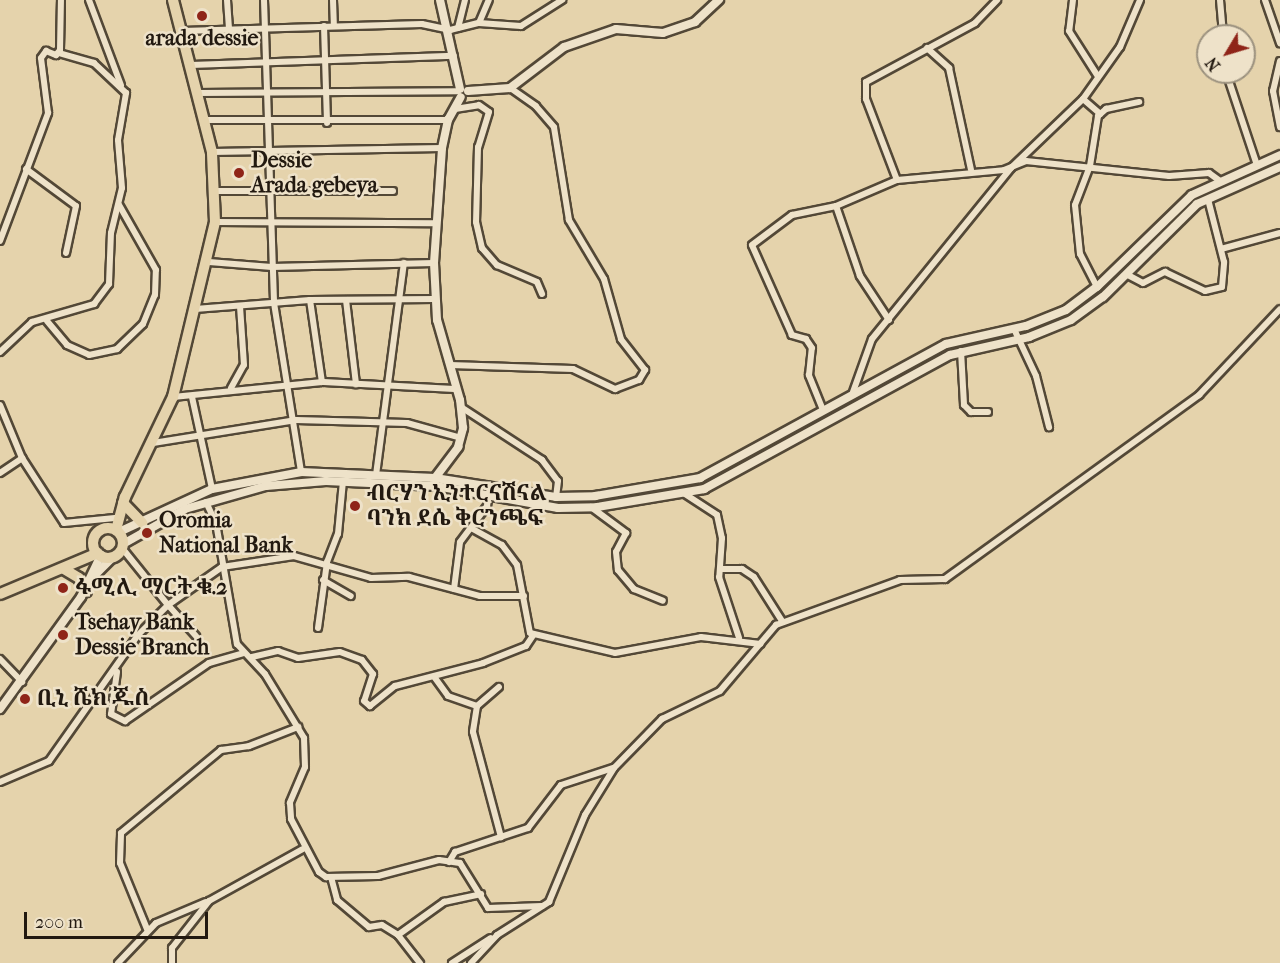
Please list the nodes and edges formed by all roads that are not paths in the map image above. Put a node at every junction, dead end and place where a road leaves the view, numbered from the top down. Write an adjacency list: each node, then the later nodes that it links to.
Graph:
1 (61, 0): 27 (street)
2 (89, 0): 35 (street)
3 (173, 0): 24 (highway)
4 (227, 0): 21 (street)
5 (264, 0): 22 (street)
6 (333, 0): 19 (street)
7 (440, 0): 23 (street)
8 (465, 0): 23 (street)
9 (489, 0): 17 (street)
10 (562, 0): 17 (street)
11 (719, 0): 36 (street)
12 (997, 0): 26 (street)
13 (1073, 0): 33 (street)
14 (1140, 0): 33 (street)
15 (1220, 0): 18 (street)
16 (1264, 0): 25 (street)
17 (479, 23): 23 (street)
18 (1222, 24)
19 (334, 25): 20 (street); 23 (street)
20 (324, 26): 22 (street); 31 (street)
21 (229, 28): 22 (street); 24 (street)
22 (264, 28): 30 (street)
23 (454, 29): 28 (street)
24 (182, 31): 32 (highway)
25 (1280, 44)
26 (927, 48): 59 (street); 60 (street)
27 (58, 53): 35 (street); 57 (street)
28 (454, 56): 31 (street); 38 (street)
29 (1280, 61): 49 (street)
30 (265, 62): 31 (street); 32 (street); 40 (street)
31 (324, 62): 37 (street)
32 (191, 65): 39 (highway)
33 (1097, 75): 41 (street)
34 (1230, 84): 54 (street)
35 (121, 85): 66 (street)
36 (510, 88): 38 (street); 96 (street)
37 (324, 92): 38 (street); 40 (street); 48 (street)
38 (462, 92): 43 (street)
39 (198, 93): 40 (street); 45 (highway)
40 (265, 93): 47 (street)
41 (1083, 99): 44 (street); 56 (street)
42 (1139, 102): 44 (street)
43 (455, 109): 46 (street); 81 (street)
44 (1100, 114): 58 (street)
45 (205, 120): 47 (street); 51 (highway)
46 (448, 120): 48 (street); 50 (street)
47 (266, 123): 48 (street); 52 (street)
48 (327, 123)
49 (1280, 127)
50 (442, 148): 52 (street); 70 (street)
51 (212, 152): 52 (street); 64 (highway)
52 (268, 152): 62 (street)
53 (1280, 155): 54 (street)
54 (1257, 165): 61 (street)
55 (1280, 167): 65 (street)
56 (1011, 168): 58 (street); 59 (street); 90 (street)
57 (26, 169): 72 (street); 74 (street)
58 (1089, 169): 61 (street); 80 (street)
59 (971, 170): 60 (street)
60 (897, 180): 67 (street)
61 (1220, 181): 80 (street)
62 (268, 189): 63 (street); 64 (street); 68 (street)
63 (393, 190)
64 (216, 191): 69 (highway)
65 (1208, 199): 73 (street); 79 (street)
66 (119, 205): 91 (street); 91 (street)
67 (836, 206): 90 (street); 108 (street)
68 (270, 220): 69 (street); 70 (street); 78 (street)
69 (215, 222): 75 (highway)
70 (434, 223): 77 (street)
71 (1280, 233): 73 (street)
72 (0, 241)
73 (1221, 249): 79 (street)
74 (66, 253)
75 (209, 262): 78 (street); 88 (highway)
76 (404, 263): 77 (street); 78 (street); 82 (street)
77 (434, 263): 83 (street)
78 (272, 267): 86 (street)
79 (1126, 274): 93 (street)
80 (1097, 287): 92 (street)
81 (542, 294)
82 (399, 299): 83 (street); 85 (street); 100 (street)
83 (434, 299): 96 (street)
84 (310, 300): 85 (street); 86 (street); 97 (street)
85 (346, 300): 98 (street)
86 (274, 303): 87 (street); 99 (street)
87 (240, 306): 88 (street); 101 (street)
88 (195, 309): 105 (highway)
89 (1280, 309): 154 (street)
90 (889, 320): 103 (street)
91 (47, 321): 95 (street)
92 (1014, 329): 93 (street); 103 (street)
93 (1018, 339): 94 (street); 112 (street)
94 (961, 351): 109 (street); 117 (street)
95 (0, 352)
96 (450, 365): 102 (street)
97 (322, 382): 98 (street); 99 (street)
98 (356, 384): 100 (street)
99 (287, 386): 101 (street); 110 (street)
100 (391, 387): 102 (street); 111 (street)
101 (231, 388): 104 (street)
102 (456, 389): 107 (street)
103 (853, 392): 108 (street)
104 (192, 397): 105 (street); 113 (street)
105 (173, 398): 115 (highway)
106 (0, 405): 118 (street)
107 (461, 406): 114 (street); 128 (street)
108 (823, 410): 116 (street)
109 (988, 412)
110 (296, 420): 111 (street); 113 (street); 119 (street)
111 (382, 420): 114 (street); 121 (street)
112 (1049, 427)
113 (201, 436): 115 (street); 124 (street)
114 (461, 438): 122 (street)
115 (153, 443): 132 (highway)
116 (759, 444): 117 (street); 128 (street)
117 (766, 453): 127 (street)
118 (22, 458): 120 (street); 132 (street)
119 (301, 472): 121 (street); 124 (street)
120 (0, 473)
121 (376, 475): 122 (street)
122 (435, 478): 125 (street)
123 (343, 481): 125 (street); 129 (street); 140 (street)
124 (212, 489): 133 (street)
125 (489, 491): 126 (street); 130 (street); 134 (street)
126 (531, 494): 128 (street); 130 (street)
127 (685, 494): 131 (street); 143 (street)
128 (556, 497)
129 (206, 502): 137 (street); 141 (street)
130 (530, 503): 131 (street)
131 (591, 507): 152 (street)
132 (119, 511): 133 (highway); 135 (highway)
133 (141, 523): 135 (street)
134 (471, 528): 147 (street); 151 (street)
135 (114, 530): 136 (highway); 137 (highway)
136 (94, 540): 138 (highway); 142 (highway)
137 (122, 546): 139 (highway); 153 (street)
138 (100, 554): 139 (highway); 142 (highway); 144 (street)
139 (113, 557): 144 (street)
140 (327, 562): 141 (street); 145 (street); 147 (street)
141 (222, 567): 153 (street); 160 (street)
142 (69, 568): 146 (highway); 148 (highway)
143 (722, 569): 154 (street); 158 (street)
144 (93, 577): 148 (street)
145 (323, 580): 150 (street); 155 (street)
146 (5, 586): 149 (highway)
147 (454, 589): 151 (street)
148 (86, 591): 165 (street)
149 (0, 594)
150 (351, 596)
151 (524, 596): 156 (street)
152 (663, 601)
153 (168, 605): 157 (street); 163 (street)
154 (782, 621): 159 (street)
155 (318, 628)
156 (534, 634): 158 (street); 164 (street)
157 (196, 636)
158 (739, 638): 159 (street)
159 (761, 644): 170 (street)
160 (243, 652): 161 (street); 163 (street)
161 (252, 657): 164 (street); 169 (street)
162 (0, 659): 165 (street)
163 (117, 671): 171 (street)
164 (435, 678): 167 (street)
165 (22, 683): 168 (street)
166 (499, 687): 167 (street)
167 (477, 706): 172 (street)
168 (0, 709)
169 (298, 727): 173 (street); 179 (street)
170 (614, 768): 172 (street); 178 (street)
171 (0, 782)
172 (501, 837): 174 (street)
173 (303, 849): 175 (street); 177 (street)
174 (449, 862): 175 (street); 176 (street)
175 (332, 877): 180 (street)
176 (481, 894): 178 (street); 180 (street)
177 (209, 901): 179 (street); 183 (street)
178 (542, 906): 181 (street)
179 (147, 929): 182 (street)
180 (398, 935): 184 (street)
181 (497, 935): 185 (street); 186 (street)
182 (118, 963)
183 (172, 963)
184 (420, 963)
185 (452, 963)
186 (471, 963)

